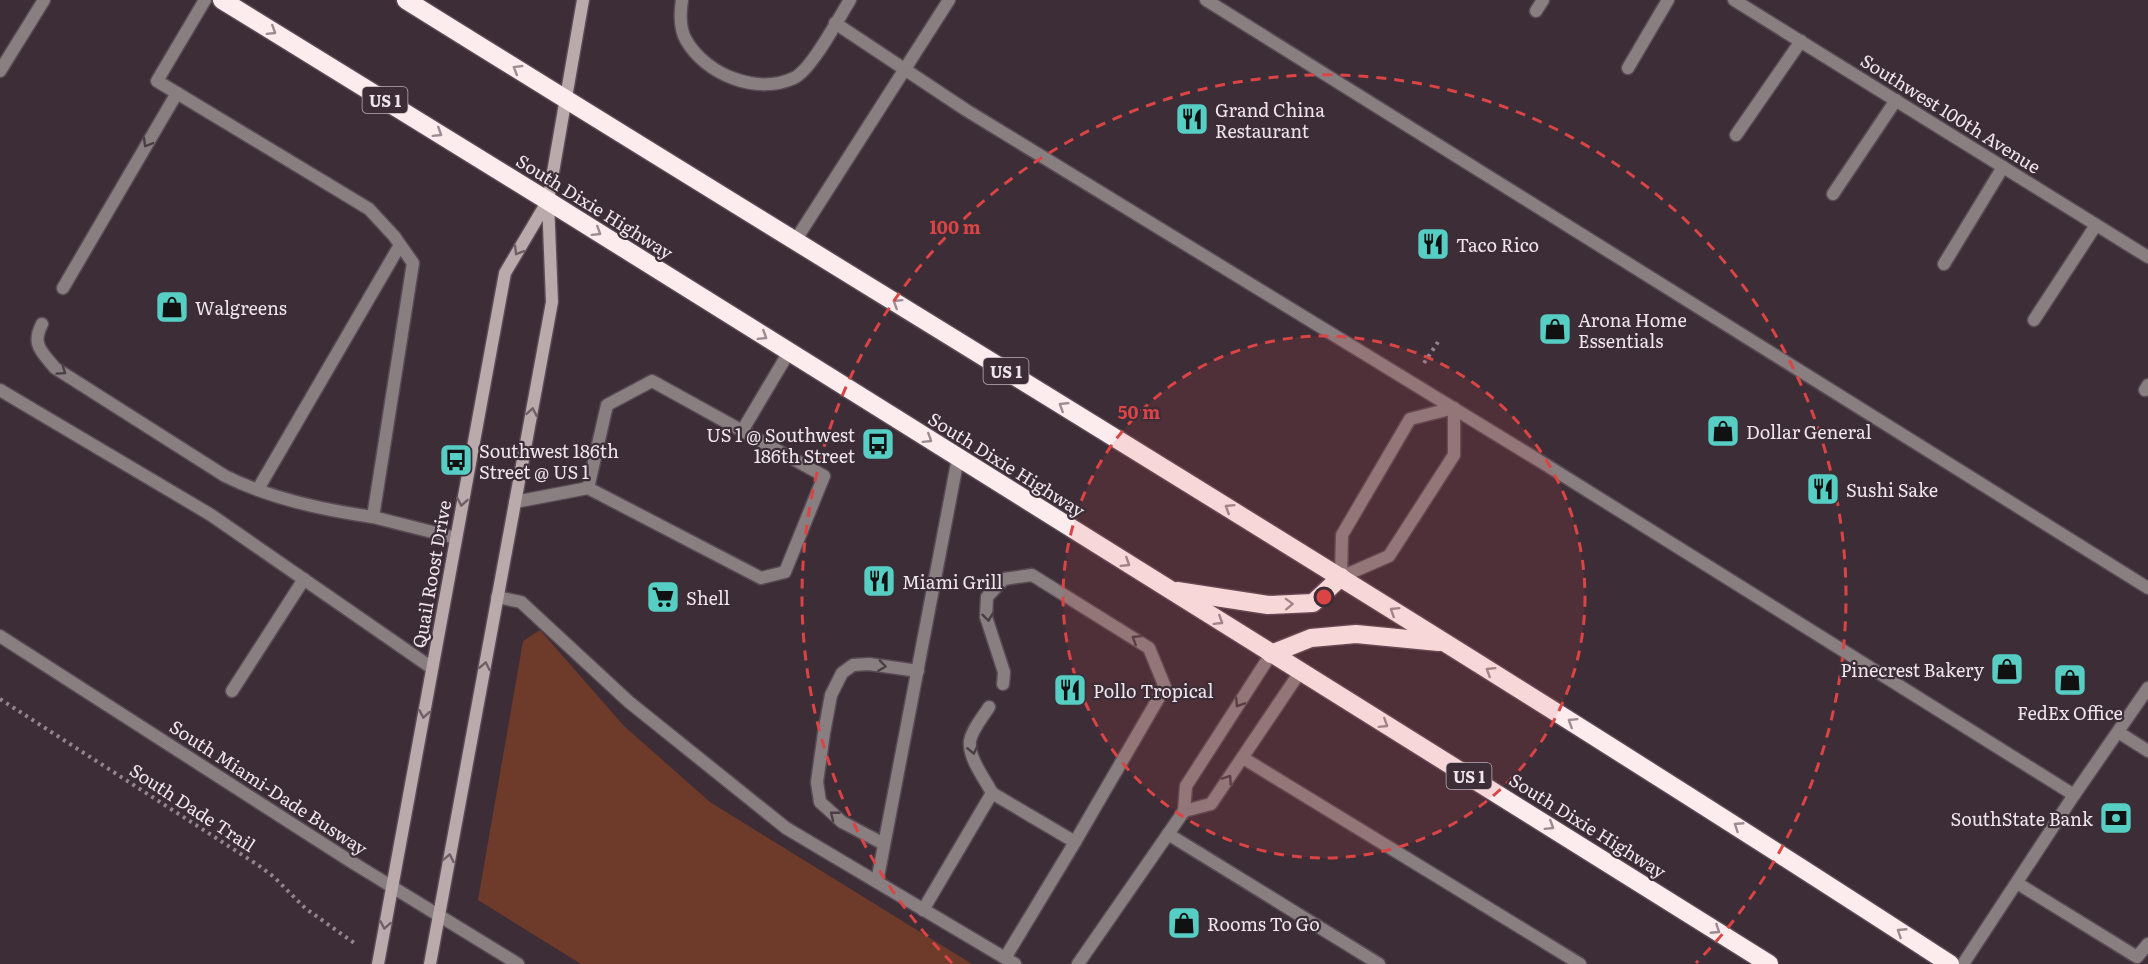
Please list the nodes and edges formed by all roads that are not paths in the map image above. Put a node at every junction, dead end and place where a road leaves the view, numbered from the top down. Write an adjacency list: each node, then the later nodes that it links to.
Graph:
1 (44, 0): 16 (street)
2 (205, 0): 17 (street)
3 (222, 0): 23 (highway, South Dixie Highway / US 1, one-way to 23)
4 (406, 0): 18 (highway, US 1, one-way to 4)
5 (583, 0): 18 (main road, Quail Roost Drive)
6 (682, 0): 12 (street)
7 (849, 0): 12 (street)
8 (949, 0): 15 (street)
9 (1206, 0): 44 (street)
10 (1668, 0): 14 (street)
11 (1734, 0): 13 (street, Southwest 100th Avenue)
12 (835, 23): 15 (street)
13 (1801, 41): 19 (street, Southwest 100th Avenue); 20 (street)
14 (1628, 68)
15 (905, 70): 25 (street); 34 (street)
16 (0, 71)
17 (177, 93): 26 (street); 29 (street, one-way to 29)
18 (567, 99): 23 (main road, Quail Roost Drive); 25 (highway, US 1)
19 (1896, 100): 21 (street, Southwest 100th Avenue); 22 (street)
20 (1736, 135)
21 (2003, 167): 24 (street, Southwest 100th Avenue); 28 (street)
22 (1833, 194)
23 (548, 201): 32 (highway, South Dixie Highway / US 1, one-way to 32); 39 (main road, Quail Roost Drive, one-way to 23); 41 (main road, Quail Roost Drive, one-way to 41)
24 (2096, 225): 27 (street, Southwest 100th Avenue); 30 (street)
25 (795, 241): 42 (highway, US 1, one-way to 25)
26 (400, 245): 37 (street); 40 (street)
27 (2148, 257)
28 (1944, 264)
29 (63, 288)
30 (2034, 320)
31 (42, 324): 37 (street, one-way to 37)
32 (789, 352): 35 (street); 36 (highway, South Dixie Highway / US 1, one-way to 36)
33 (0, 390): 43 (street)
34 (1454, 408): 42 (street); 42 (street); 61 (street)
35 (742, 431): 38 (street); 38 (street)
36 (958, 458): 45 (highway, South Dixie Highway / US 1, one-way to 45); 51 (street)
37 (258, 489): 40 (street)
38 (588, 489): 39 (street)
39 (515, 502): 46 (main road, Quail Roost Drive)
40 (373, 517): 41 (street)
41 (456, 538): 50 (main road, Quail Roost Drive)
42 (1341, 577): 45 (highway, one-way to 42); 48 (highway, US 1, one-way to 42)
43 (304, 579): 50 (street); 55 (street)
44 (2148, 588)
45 (1169, 590): 49 (highway, South Dixie Highway / US 1, one-way to 49)
46 (498, 597): 66 (street); 70 (main road, Quail Roost Drive, one-way to 46)
47 (1, 637): 68 (street, South Miami-Dade Busway)
48 (1444, 642): 49 (highway); 80 (highway, US 1, one-way to 48)
49 (1271, 654): 52 (highway, South Dixie Highway / US 1); 62 (street, one-way to 62)
50 (432, 668): 68 (main road, Quail Roost Drive, one-way to 68)
51 (918, 671): 65 (street); 65 (street, one-way to 51)
52 (1300, 672): 59 (street); 79 (highway, South Dixie Highway / US 1, one-way to 79)
53 (1003, 684): 64 (street, one-way to 53)
54 (2148, 688): 57 (street)
55 (232, 691)
56 (989, 707): 60 (street, one-way to 60)
57 (2118, 732): 58 (street); 61 (street)
58 (2148, 751)
59 (1243, 758): 62 (street, one-way to 59); 78 (street)
60 (992, 793): 64 (street); 69 (street)
61 (2074, 795): 67 (street)
62 (1184, 812): 63 (street)
63 (1168, 834): 76 (street); 77 (street)
64 (1075, 842): 72 (street)
65 (884, 844): 66 (street)
66 (877, 882): 69 (street)
67 (2017, 883): 71 (street); 81 (street)
68 (391, 886): 70 (street, South Miami-Dade Busway); 73 (main road, Quail Roost Drive, one-way to 73)
69 (923, 910): 72 (street)
70 (438, 915): 74 (main road, Quail Roost Drive); 75 (street, South Miami-Dade Busway)
71 (2148, 944)
72 (1010, 961)
73 (378, 964)
74 (430, 964)
75 (518, 964)
76 (1078, 964)
77 (1379, 964)
78 (1580, 964)
79 (1769, 964)
80 (1950, 964)
81 (1963, 964)

